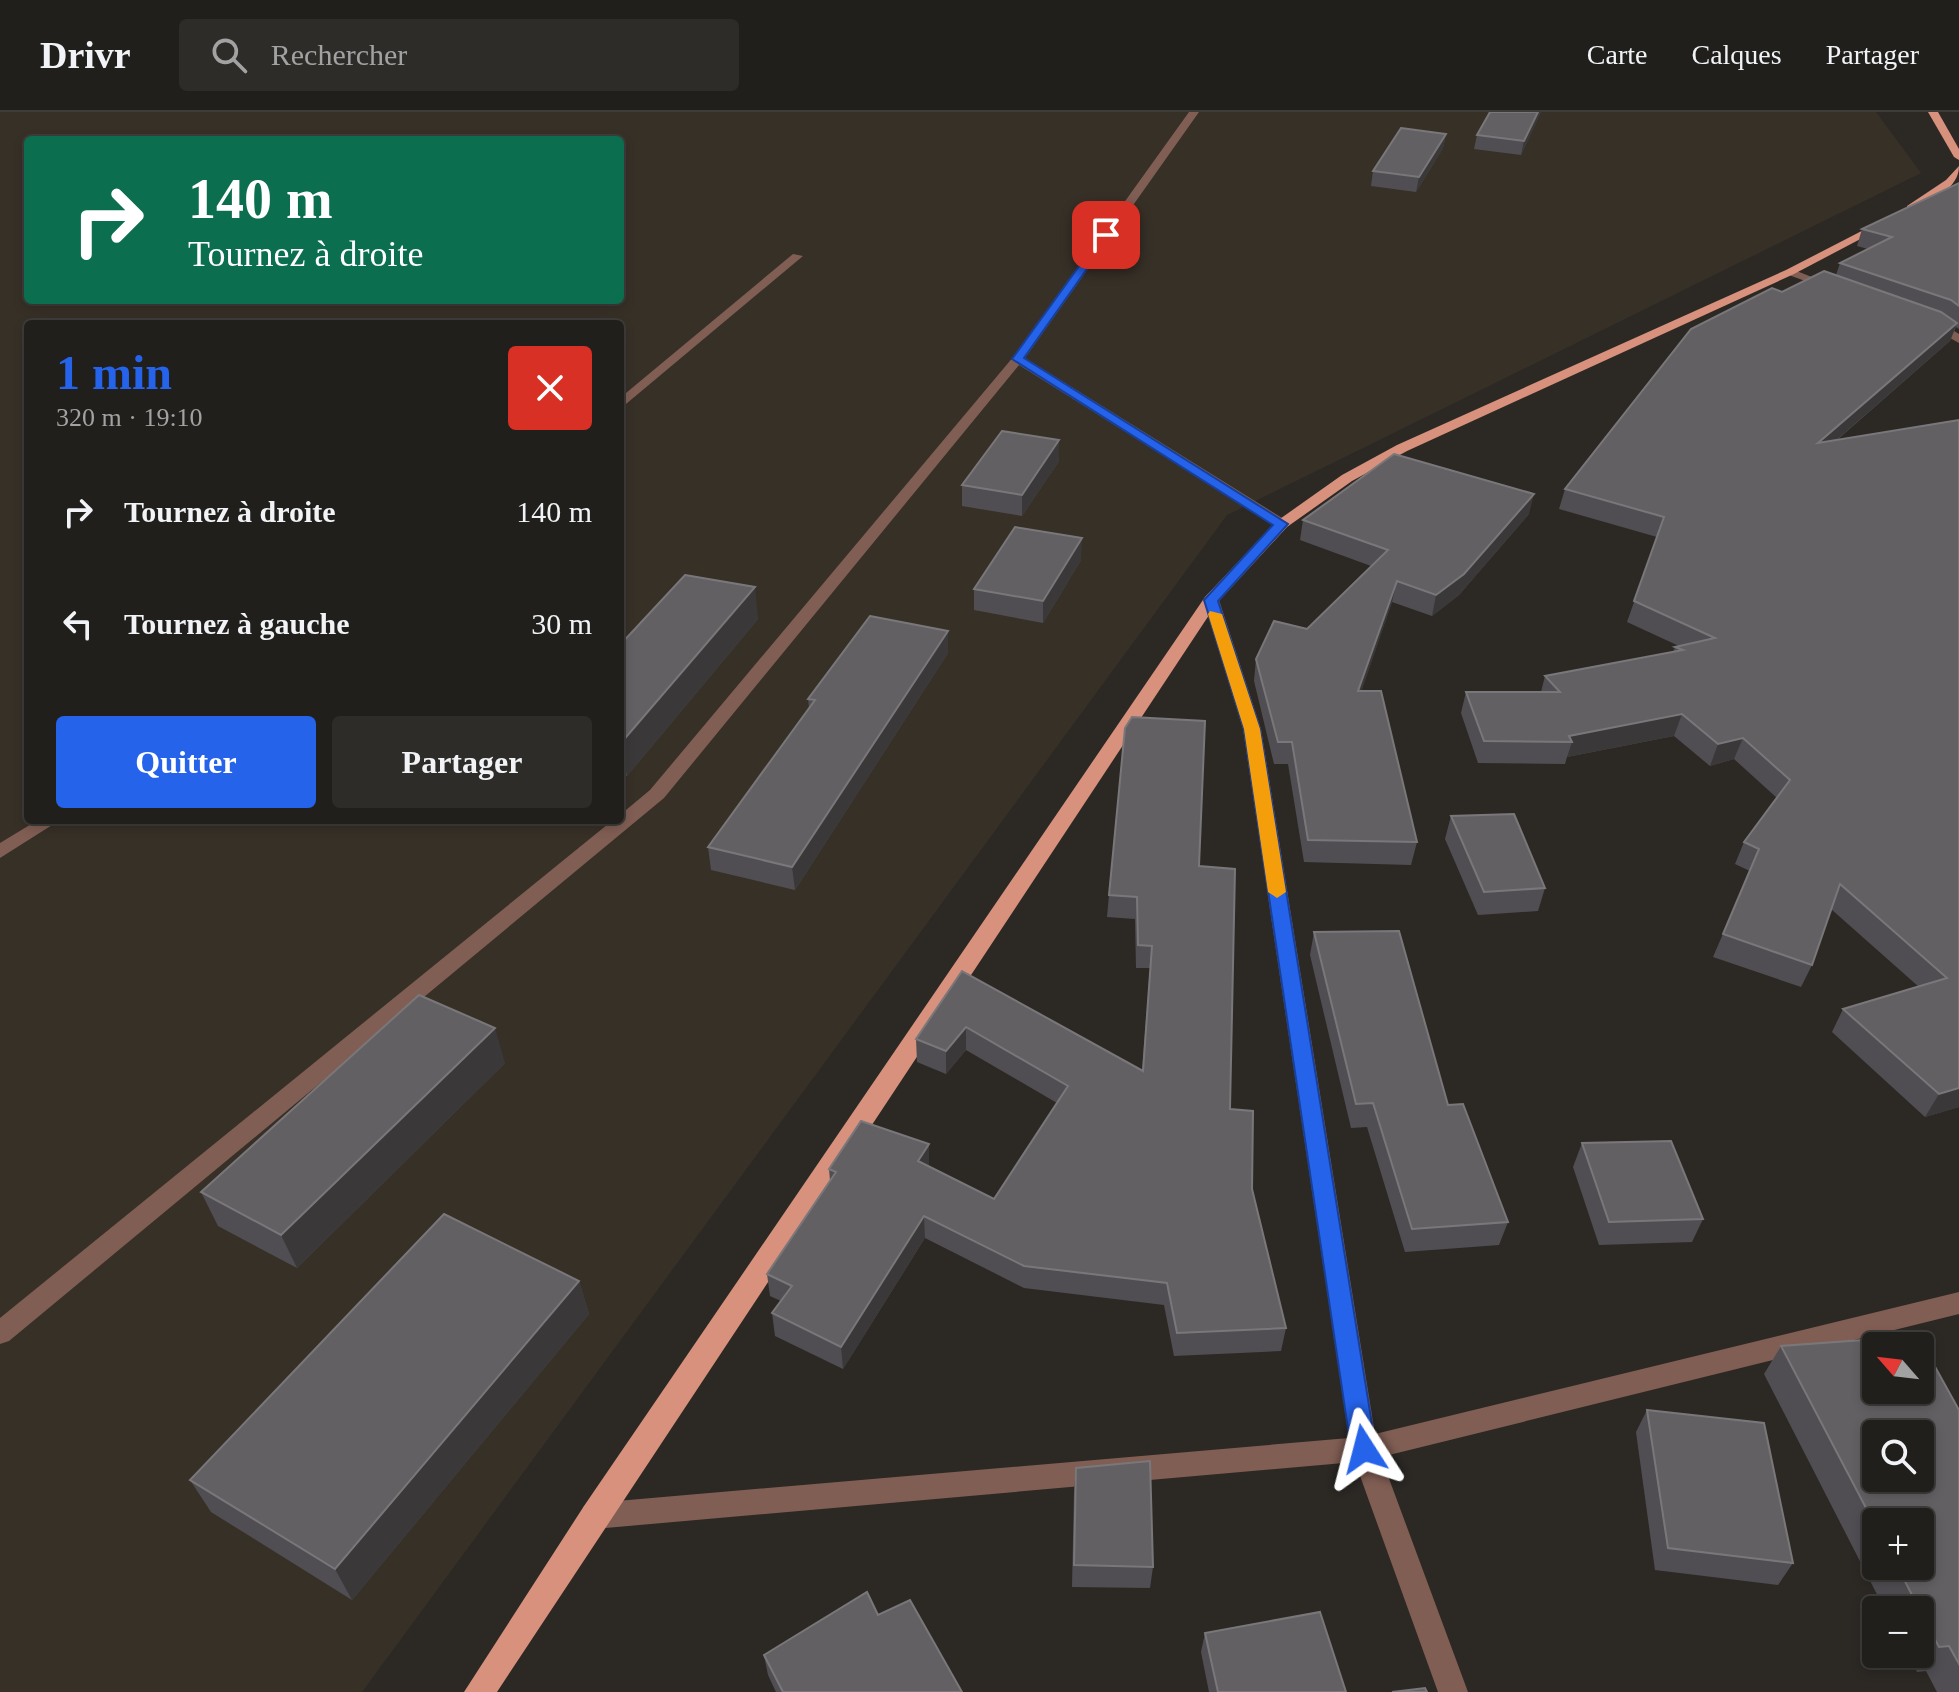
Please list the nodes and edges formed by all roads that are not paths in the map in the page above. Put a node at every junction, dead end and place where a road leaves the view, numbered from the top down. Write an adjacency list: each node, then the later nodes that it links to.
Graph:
1 (1194, 112): 10 (street)
2 (1933, 112): 3 (main road)
3 (1959, 157)
4 (1959, 169): 6 (main road)
5 (797, 256): 11 (street)
6 (1790, 272): 7 (street); 12 (main road)
7 (1850, 293)
8 (1910, 314): 9 (street)
9 (1959, 339)
10 (1018, 359): 12 (street); 14 (street)
11 (624, 402)
12 (1282, 524): 13 (main road)
13 (1211, 600): 20 (street); 21 (main road)
14 (624, 821)
15 (45, 824): 17 (street)
16 (620, 824): 19 (street)
17 (0, 852)
18 (1959, 1303): 20 (street)
19 (0, 1333)
20 (1364, 1449): 21 (street); 23 (street)
21 (594, 1516): 22 (main road)
22 (479, 1692)
23 (1453, 1692)

